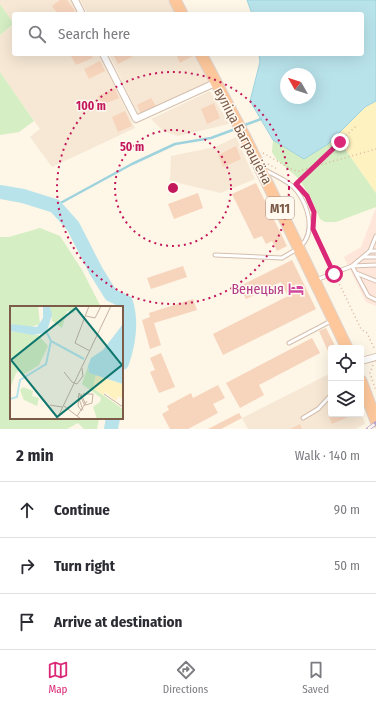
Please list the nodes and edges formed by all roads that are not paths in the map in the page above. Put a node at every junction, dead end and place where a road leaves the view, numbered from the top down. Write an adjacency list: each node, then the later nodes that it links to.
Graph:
1 (75, 0): 3 (street)
2 (175, 0): 4 (highway)
3 (81, 12)
4 (181, 12)
5 (104, 56): 7 (street)
6 (202, 56): 7 (highway, вуліца Баграціёна / М11)
7 (215, 83): 8 (highway, вуліца Баграціёна / М11)
8 (262, 164): 10 (highway, вуліца Баграціёна / М11); 10 (lane)
9 (376, 236): 11 (lane)
10 (300, 248): 13 (lane); 19 (highway, вуліца Баграціёна / М11)
11 (370, 251): 12 (lane); 14 (lane)
12 (376, 251)
13 (215, 255)
14 (363, 257): 15 (lane); 17 (lane)
15 (376, 257)
16 (376, 265): 17 (lane)
17 (352, 266): 18 (lane); 19 (lane)
18 (356, 274): 20 (lane); 21 (lane)
19 (316, 280): 22 (highway, вуліца Баграціёна / М11)
20 (376, 281)
21 (376, 300)
22 (335, 320): 23 (lane); 24 (highway, вуліца Баграціёна / М11)
23 (288, 343)
24 (346, 345)
25 (376, 357): 26 (street)
26 (364, 360)
27 (364, 389): 30 (highway)
28 (328, 398): 29 (lane)
29 (303, 418)
30 (376, 421)

